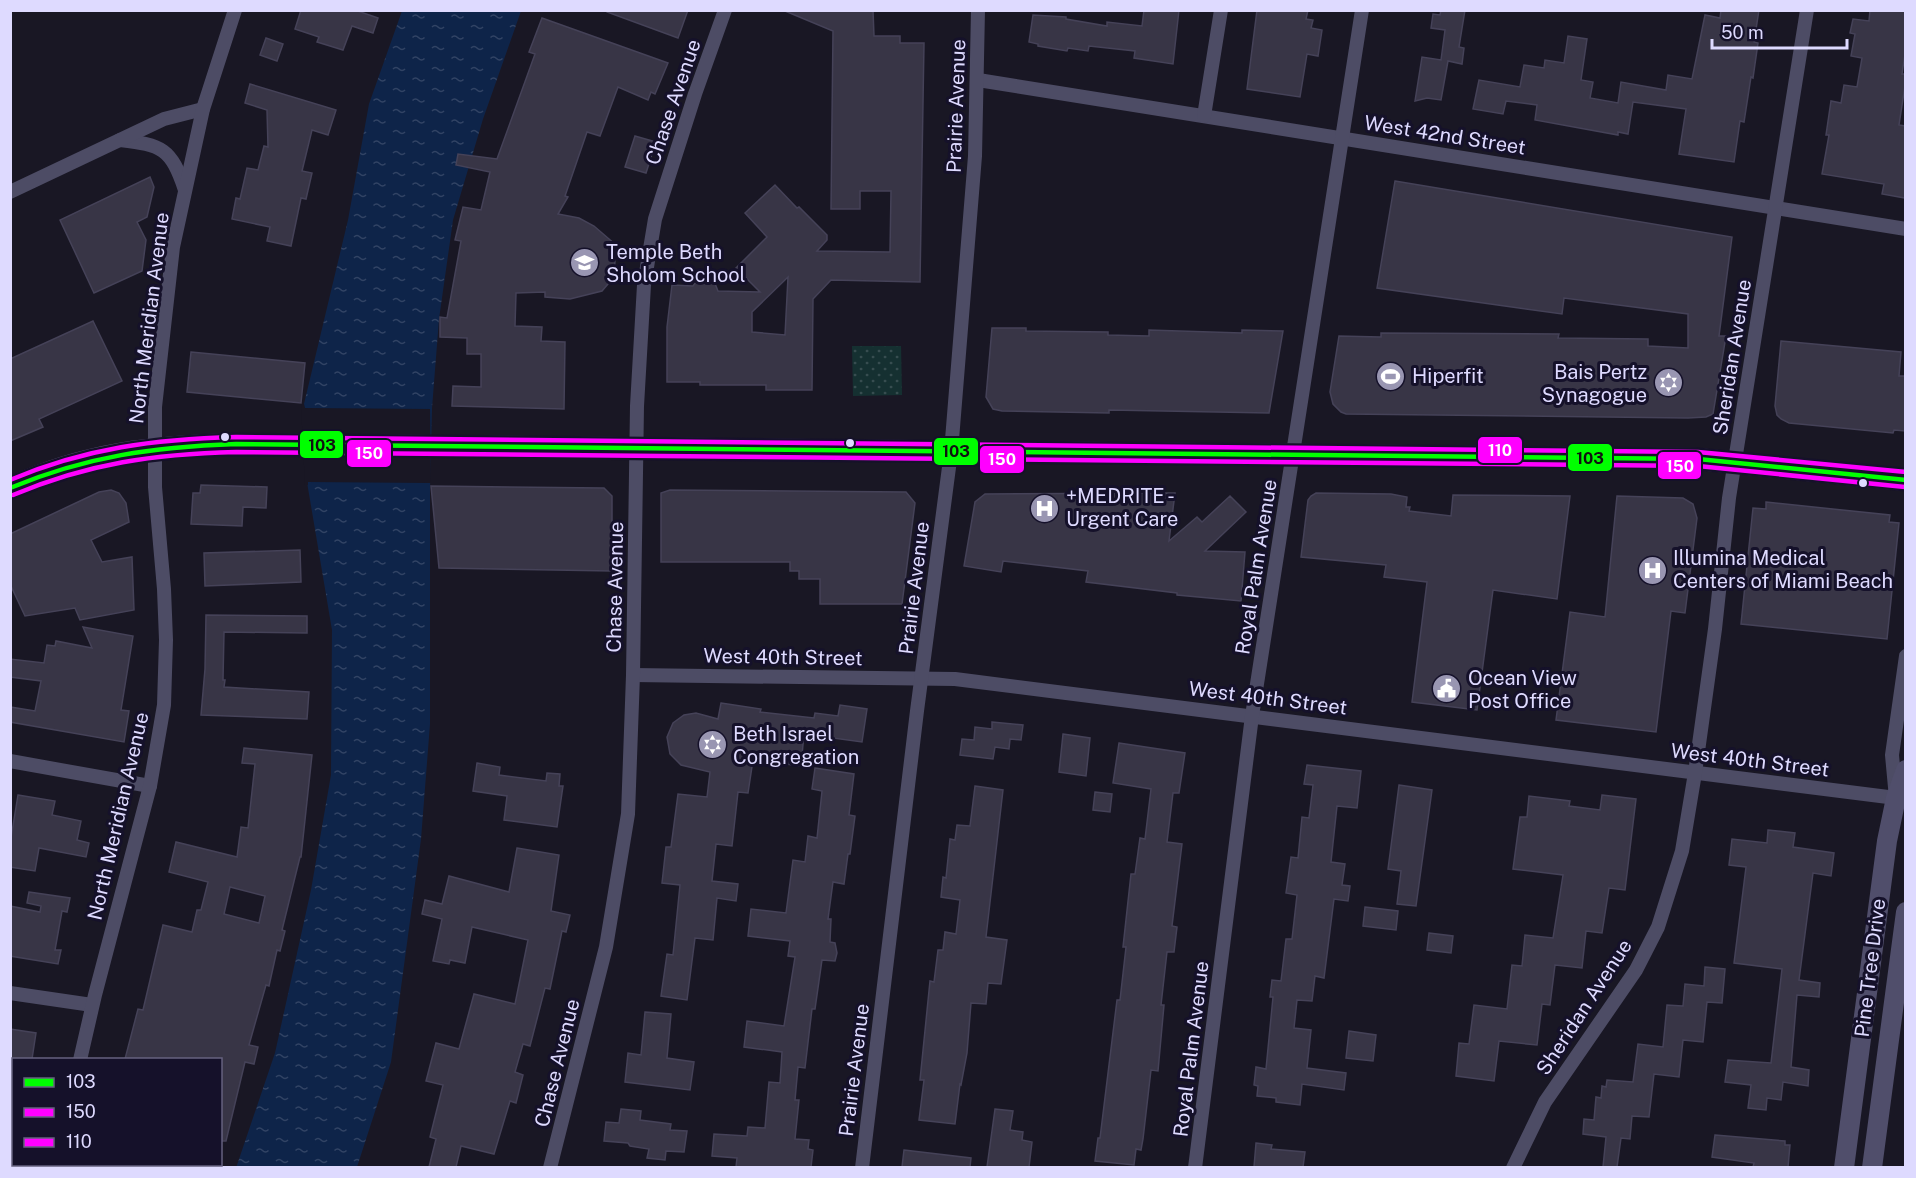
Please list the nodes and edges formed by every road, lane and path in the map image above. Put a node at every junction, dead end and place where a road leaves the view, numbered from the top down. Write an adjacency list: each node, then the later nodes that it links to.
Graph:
1 (235, 10): 8 (street, North Meridian Avenue)
2 (725, 10): 17 (street, Chase Avenue)
3 (978, 10): 7 (street, Prairie Avenue)
4 (1221, 10): 9 (street)
5 (1362, 10): 10 (street, Royal Palm Avenue)
6 (1807, 10): 14 (street, Sheridan Avenue)
7 (978, 81): 9 (street, West 42nd Street); 18 (street, Prairie Avenue)
8 (202, 109): 11 (street); 12 (street, North Meridian Avenue)
9 (1204, 116): 10 (street, West 42nd Street)
10 (1343, 138): 14 (street, West 42nd Street); 19 (street, Royal Palm Avenue)
11 (120, 140): 12 (street); 13 (street)
12 (185, 191): 16 (street, North Meridian Avenue)
13 (10, 192)
14 (1775, 208): 15 (street, West 42nd Street); 20 (street, Sheridan Avenue)
15 (1905, 229)
16 (155, 447): 17 (main road); 22 (main road); 30 (street, North Meridian Avenue)
17 (637, 448): 18 (main road); 24 (street, Chase Avenue)
18 (951, 452): 19 (main road); 25 (street, Prairie Avenue)
19 (1293, 455): 20 (main road); 26 (street, Royal Palm Avenue)
20 (1735, 462): 21 (main road); 29 (street, Sheridan Avenue)
21 (1905, 480)
22 (10, 488)
23 (1905, 656): 31 (street)
24 (633, 675): 25 (street, West 40th Street); 36 (street, Chase Avenue)
25 (922, 678): 26 (street, West 40th Street); 37 (street, Prairie Avenue)
26 (1252, 716): 29 (street, West 40th Street); 38 (street, Royal Palm Avenue)
27 (10, 761): 30 (street)
28 (1905, 770): 31 (main road, Pine Tree Drive)
29 (1695, 773): 31 (street, West 40th Street); 39 (street, Sheridan Avenue)
30 (150, 786): 34 (street, North Meridian Avenue)
31 (1901, 801): 40 (main road, Pine Tree Drive)
32 (1905, 912): 41 (main road, Pine Tree Drive)
33 (10, 993): 34 (street)
34 (92, 1005): 35 (street, North Meridian Avenue)
35 (80, 1058)
36 (550, 1167)
37 (861, 1167)
38 (1195, 1167)
39 (1513, 1167)
40 (1845, 1167)
41 (1872, 1167)

